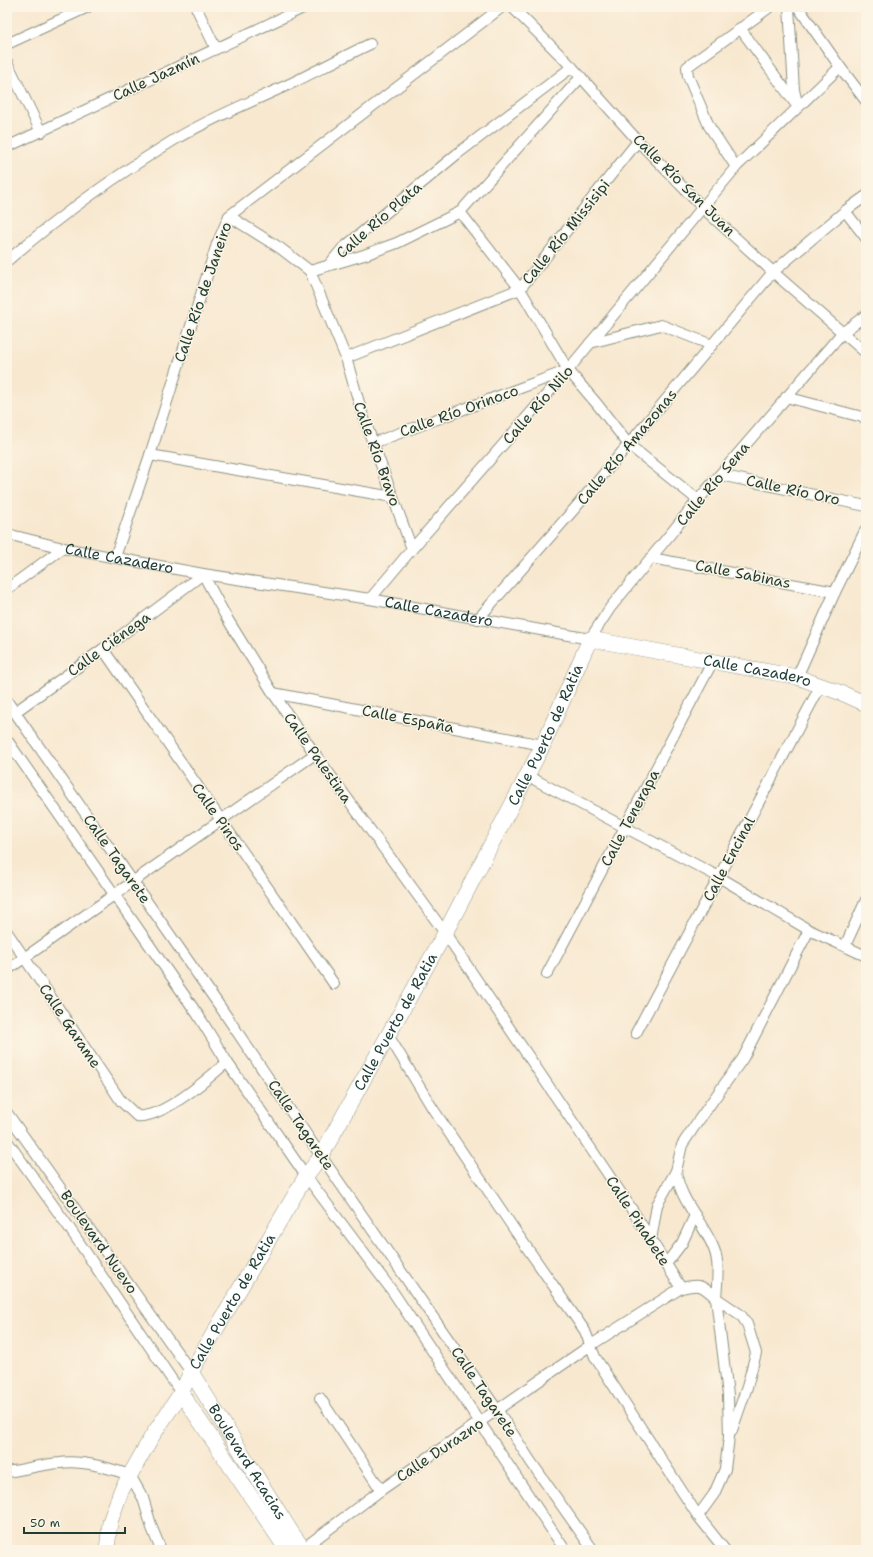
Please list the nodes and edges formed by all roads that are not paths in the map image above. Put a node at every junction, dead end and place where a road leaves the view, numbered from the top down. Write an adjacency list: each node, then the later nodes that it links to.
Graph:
1 (88, 7): 10 (street)
2 (196, 7): 12 (street)
3 (305, 7): 12 (street, Calle Jazmín)
4 (502, 7): 27 (street, Calle Río de Janeiro)
5 (512, 7): 14 (street, Calle Río San Juan)
6 (770, 7): 9 (street)
7 (789, 7): 18 (street)
8 (798, 7): 15 (street)
9 (740, 28): 18 (street); 22 (street)
10 (7, 44)
11 (370, 44): 29 (street)
12 (216, 49): 19 (street, Calle Jazmín)
13 (7, 62): 19 (street)
14 (572, 67): 16 (street, Calle Río San Juan); 30 (street, Calle Río Plata)
15 (840, 67): 17 (street); 18 (street, Calle Río Nilo)
16 (581, 77): 20 (street, Calle Río San Juan); 26 (street, Calle Río Plata)
17 (866, 101)
18 (798, 107): 22 (street, Calle Río Nilo)
19 (41, 132): 21 (street, Calle Jazmín)
20 (638, 140): 24 (street, Calle Río San Juan); 33 (street, Calle Río Missisipi)
21 (7, 147)
22 (736, 168): 24 (street, Calle Río Nilo)
23 (866, 196): 25 (street, Calle Río Amazonas)
24 (703, 208): 32 (street, Calle Río San Juan); 36 (street, Calle Río Nilo)
25 (845, 210): 28 (street); 32 (street, Calle Río Amazonas)
26 (460, 212): 30 (street, Calle Río Plata); 33 (street)
27 (229, 216): 31 (street); 45 (street, Calle Río de Janeiro)
28 (866, 238)
29 (7, 261)
30 (329, 265): 31 (street)
31 (310, 271): 39 (street, Calle Río Bravo)
32 (773, 272): 35 (street, Calle Río San Juan); 37 (street, Calle Río Amazonas)
33 (520, 289): 39 (street, Calle Río Missisipi); 40 (street)
34 (866, 315): 35 (street, Calle Río Sena)
35 (842, 333): 38 (street, Calle Río San Juan); 41 (street, Calle Río Sena)
36 (590, 343): 37 (street); 40 (street, Calle Río Nilo)
37 (712, 345): 44 (street, Calle Río Amazonas)
38 (866, 352)
39 (346, 358): 43 (street, Calle Río Bravo)
40 (568, 370): 43 (street, Calle Río Orinoco); 44 (street); 53 (street, Calle Río Nilo)
41 (786, 397): 42 (street); 46 (street, Calle Río Sena)
42 (866, 418)
43 (373, 443): 47 (street, Calle Río Bravo)
44 (629, 445): 48 (street); 60 (street, Calle Río Amazonas)
45 (150, 455): 47 (street); 54 (street, Calle Río de Janeiro)
46 (720, 475): 48 (street, Calle Río Sena); 49 (street, Calle Río Oro)
47 (393, 497): 53 (street, Calle Río Bravo)
48 (698, 500): 55 (street, Calle Río Sena)
49 (866, 506)
50 (866, 529): 58 (street)
51 (7, 534): 52 (street, Calle Cazadero)
52 (63, 548): 54 (street, Calle Cazadero); 57 (street)
53 (412, 549): 59 (street, Calle Río Nilo)
54 (115, 557): 56 (street, Calle Cazadero)
55 (651, 558): 58 (street, Calle Sabinas); 61 (street, Calle Río Sena)
56 (203, 574): 59 (street, Calle Cazadero); 62 (street, Calle Ciénega); 66 (street, Calle Palestina)
57 (7, 589)
58 (835, 592): 64 (street)
59 (370, 599): 60 (street, Calle Cazadero)
60 (478, 619): 61 (street, Calle Cazadero)
61 (590, 639): 63 (street, Calle Cazadero); 71 (street, Calle Puerto de Ratia)
62 (103, 649): 69 (street, Calle Ciénega); 74 (street, Calle Pinos)
63 (713, 661): 64 (street, Calle Cazadero); 75 (street, Calle Tenerapa)
64 (797, 677): 65 (street, Calle Cazadero)
65 (821, 685): 68 (street, Calle Cazadero); 76 (street, Calle Encinal)
66 (273, 693): 71 (street, Calle España); 72 (street, Calle Palestina)
67 (7, 701): 69 (street, Calle Tagarete)
68 (866, 704)
69 (15, 712): 77 (street, Calle Tagarete)
70 (7, 740): 78 (street, Calle Tagarete)
71 (543, 745): 73 (street, Calle Puerto de Ratia)
72 (315, 754): 74 (street); 82 (street, Calle Palestina)
73 (526, 775): 75 (street); 82 (street, Calle Puerto de Ratia)
74 (220, 820): 77 (street); 88 (street, Calle Pinos)
75 (626, 828): 76 (street); 87 (street, Calle Tenerapa)
76 (719, 878): 80 (street); 89 (street, Calle Encinal)
77 (133, 882): 78 (street); 94 (street, Calle Tagarete)
78 (114, 895): 85 (street); 91 (street, Calle Tagarete)
79 (866, 900): 83 (street)
80 (810, 930): 83 (street); 95 (street)
81 (7, 932): 85 (street, Calle Garame)
82 (445, 933): 90 (street, Calle Puerto de Ratia); 98 (street, Calle Pinabete)
83 (845, 946): 84 (street)
84 (866, 956)
85 (25, 958): 86 (street); 91 (street, Calle Garame)
86 (7, 970)
87 (547, 974)
88 (334, 984)
89 (636, 1033)
90 (388, 1036): 94 (street, Calle Puerto de Ratia); 104 (street)
91 (227, 1062): 96 (street, Calle Tagarete)
92 (7, 1113): 105 (street, Boulevard Nuevo)
93 (7, 1141): 106 (street, Boulevard Nuevo)
94 (321, 1156): 96 (street, Calle Puerto de Ratia); 100 (street, Calle Tagarete)
95 (676, 1172): 97 (street); 98 (street)
96 (306, 1176): 102 (street, Calle Tagarete); 105 (street, Calle Puerto de Ratia)
97 (695, 1215): 99 (street); 103 (street)
98 (651, 1240): 99 (street, Calle Pinabete)
99 (666, 1264): 101 (street, Calle Pinabete)
100 (409, 1282): 102 (street); 108 (street, Calle Tagarete)
101 (681, 1288): 103 (street); 104 (street, Calle Durazno)
102 (393, 1292): 109 (street, Calle Tagarete)
103 (716, 1298): 110 (street); 110 (street)
104 (591, 1346): 108 (street, Calle Durazno); 114 (street)
105 (192, 1372): 106 (street, Calle Puerto de Ratia); 118 (street, Boulevard Acacias)
106 (182, 1393): 112 (street, Calle Puerto de Ratia); 117 (street, Boulevard Acacias)
107 (320, 1398): 113 (street)
108 (498, 1411): 109 (street, Calle Durazno); 120 (street, Calle Tagarete)
109 (480, 1424): 113 (street, Calle Durazno); 119 (street, Calle Tagarete)
110 (729, 1437): 114 (street)
111 (7, 1472): 112 (street)
112 (130, 1475): 115 (street, Calle Puerto de Ratia); 116 (street)
113 (381, 1490): 118 (street, Calle Durazno)
114 (698, 1516): 121 (street)
115 (107, 1550)
116 (161, 1550)
117 (287, 1550)
118 (303, 1550)
119 (565, 1550)
120 (593, 1550)
121 (725, 1550)

